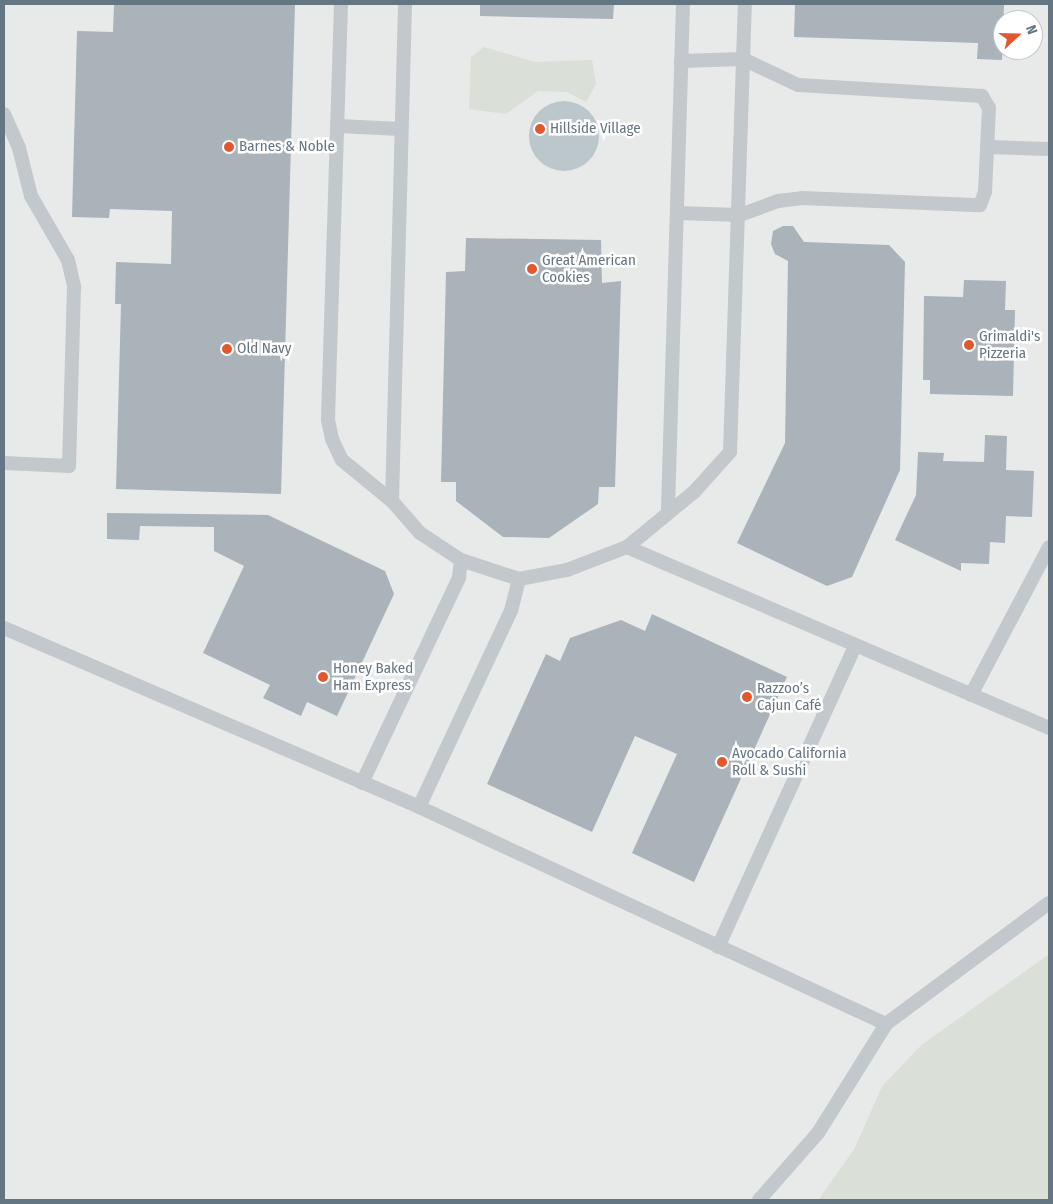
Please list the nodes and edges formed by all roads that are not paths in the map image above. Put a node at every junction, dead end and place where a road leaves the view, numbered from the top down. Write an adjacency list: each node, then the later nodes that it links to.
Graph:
1 (341, 4): 8 (lane)
2 (405, 4): 9 (lane)
3 (683, 4): 6 (lane)
4 (745, 4): 5 (lane)
5 (743, 59): 6 (lane); 10 (lane); 13 (lane)
6 (681, 61): 12 (lane)
7 (4, 114): 14 (lane)
8 (338, 126): 9 (lane); 15 (lane)
9 (401, 129): 15 (lane)
10 (988, 147): 11 (lane); 13 (lane)
11 (1049, 149)
12 (676, 213): 13 (lane); 16 (lane)
13 (740, 214): 16 (lane)
14 (4, 463)
15 (392, 501): 19 (lane)
16 (668, 509): 18 (lane)
17 (1049, 546): 23 (lane)
18 (626, 547): 20 (lane); 22 (lane)
19 (461, 560): 20 (lane); 25 (lane)
20 (519, 578): 26 (lane)
21 (4, 628): 25 (lane)
22 (855, 648): 23 (lane); 28 (lane)
23 (971, 695): 24 (lane)
24 (1049, 728)
25 (362, 783): 26 (lane)
26 (419, 807): 28 (lane)
27 (1049, 903): 29 (lane)
28 (718, 947): 29 (lane)
29 (886, 1024): 30 (lane)
30 (760, 1200)

